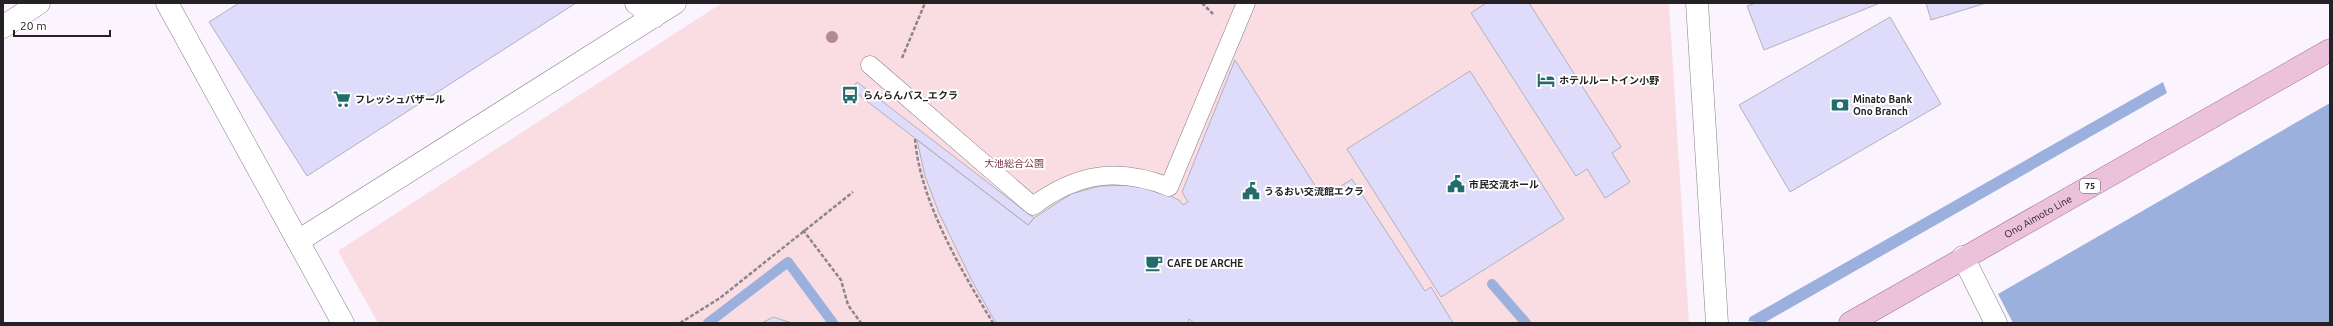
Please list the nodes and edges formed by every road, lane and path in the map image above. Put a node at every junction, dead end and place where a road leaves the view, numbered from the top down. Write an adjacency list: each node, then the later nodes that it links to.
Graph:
1 (39, 3): 9 (street)
2 (167, 3): 16 (street)
3 (636, 3): 8 (street)
4 (675, 3): 8 (street)
5 (925, 3): 12 (path)
6 (1246, 3): 12 (lane)
7 (1697, 3): 22 (street)
8 (654, 17): 16 (street)
9 (3, 27)
10 (2330, 50): 17 (main road, Ono Aimoto Line / 75)
11 (870, 65): 12 (lane)
12 (894, 85)
13 (915, 139): 21 (path)
14 (853, 192): 15 (path)
15 (803, 230): 19 (path); 20 (path)
16 (298, 241): 18 (street)
17 (1963, 257): 23 (main road, Ono Aimoto Line / 75); 24 (street)
18 (343, 323)
19 (680, 323)
20 (861, 323)
21 (993, 323)
22 (1717, 323)
23 (1850, 323)
24 (1996, 323)

